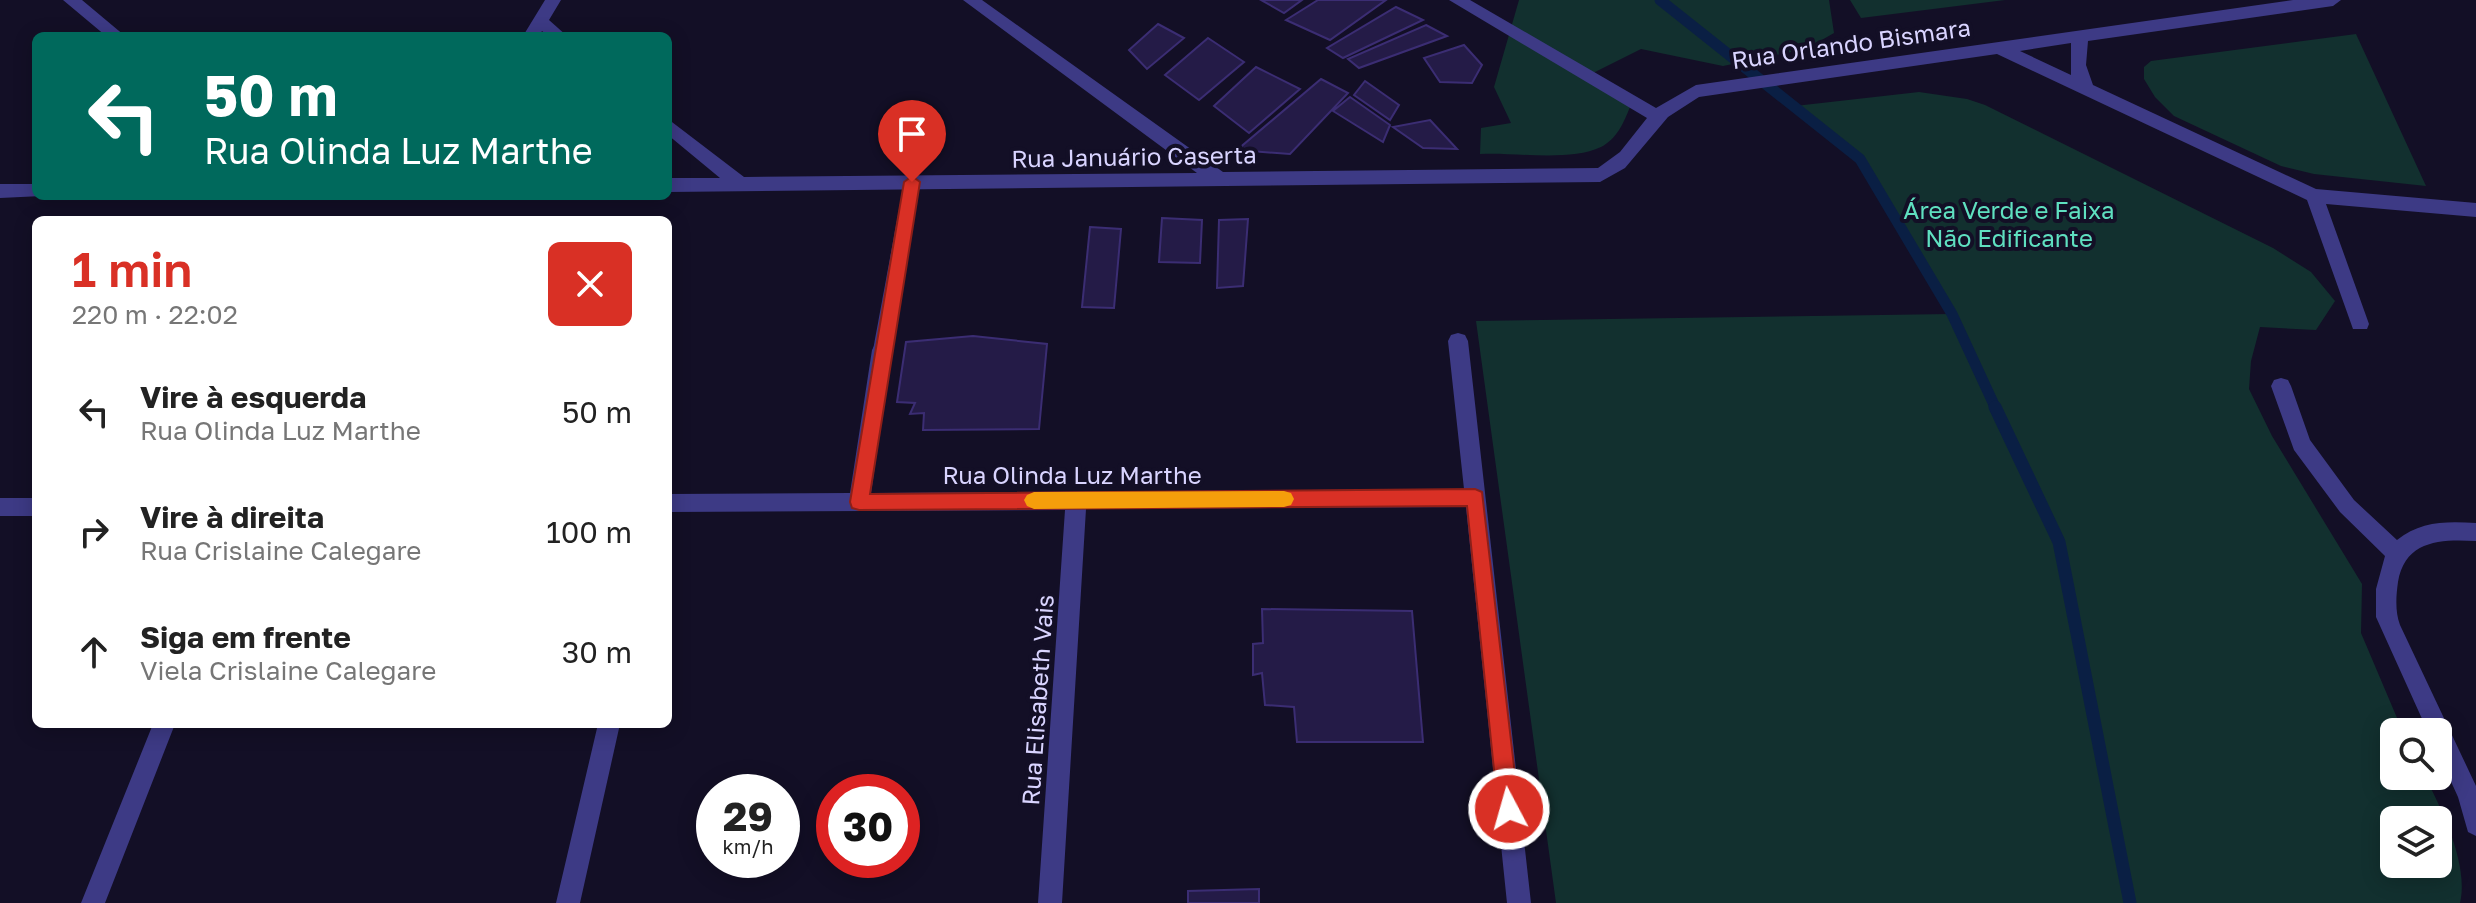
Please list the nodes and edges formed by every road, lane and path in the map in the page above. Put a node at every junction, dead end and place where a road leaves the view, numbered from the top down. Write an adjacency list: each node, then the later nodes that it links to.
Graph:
1 (71, 0): 7 (street)
2 (553, 0): 6 (street)
3 (971, 0): 16 (street)
4 (1457, 0): 13 (street)
5 (2333, 0): 10 (street, Rua Orlando Bismara)
6 (541, 22): 8 (street); 9 (street)
7 (112, 32)
8 (534, 32)
9 (554, 32)
10 (2081, 34): 11 (street, Rua Orlando Bismara); 12 (street)
11 (1995, 46): 12 (street); 13 (street, Rua Orlando Bismara)
12 (2089, 92): 22 (street)
13 (1658, 117): 15 (street, Rua Orlando Bismara)
14 (672, 128): 18 (street)
15 (1600, 175): 16 (street, Rua Januário Caserta)
16 (1219, 179): 17 (street, Rua Januário Caserta)
17 (912, 182): 18 (street, Rua Januário Caserta); 26 (lane)
18 (740, 184): 19 (street, Rua Januário Caserta)
19 (672, 185)
20 (0, 191): 21 (street)
21 (32, 191)
22 (2314, 196): 23 (street); 24 (street)
23 (2476, 210)
24 (2360, 324)
25 (1458, 341): 28 (street)
26 (882, 350): 30 (street)
27 (2281, 386): 35 (street)
28 (1475, 498): 29 (street, Rua Olinda Luz Marthe); 42 (street)
29 (1076, 500): 30 (street, Rua Olinda Luz Marthe); 41 (street, Rua Elisabeth Vais)
30 (859, 502): 31 (street, Rua Olinda Luz Marthe)
31 (672, 503)
32 (0, 507): 33 (street)
33 (32, 507)
34 (2476, 532): 35 (street)
35 (2396, 553): 38 (street)
36 (162, 728): 39 (street)
37 (608, 728): 40 (street)
38 (2476, 824)
39 (93, 903)
40 (568, 903)
41 (1050, 903)
42 (1519, 903)

